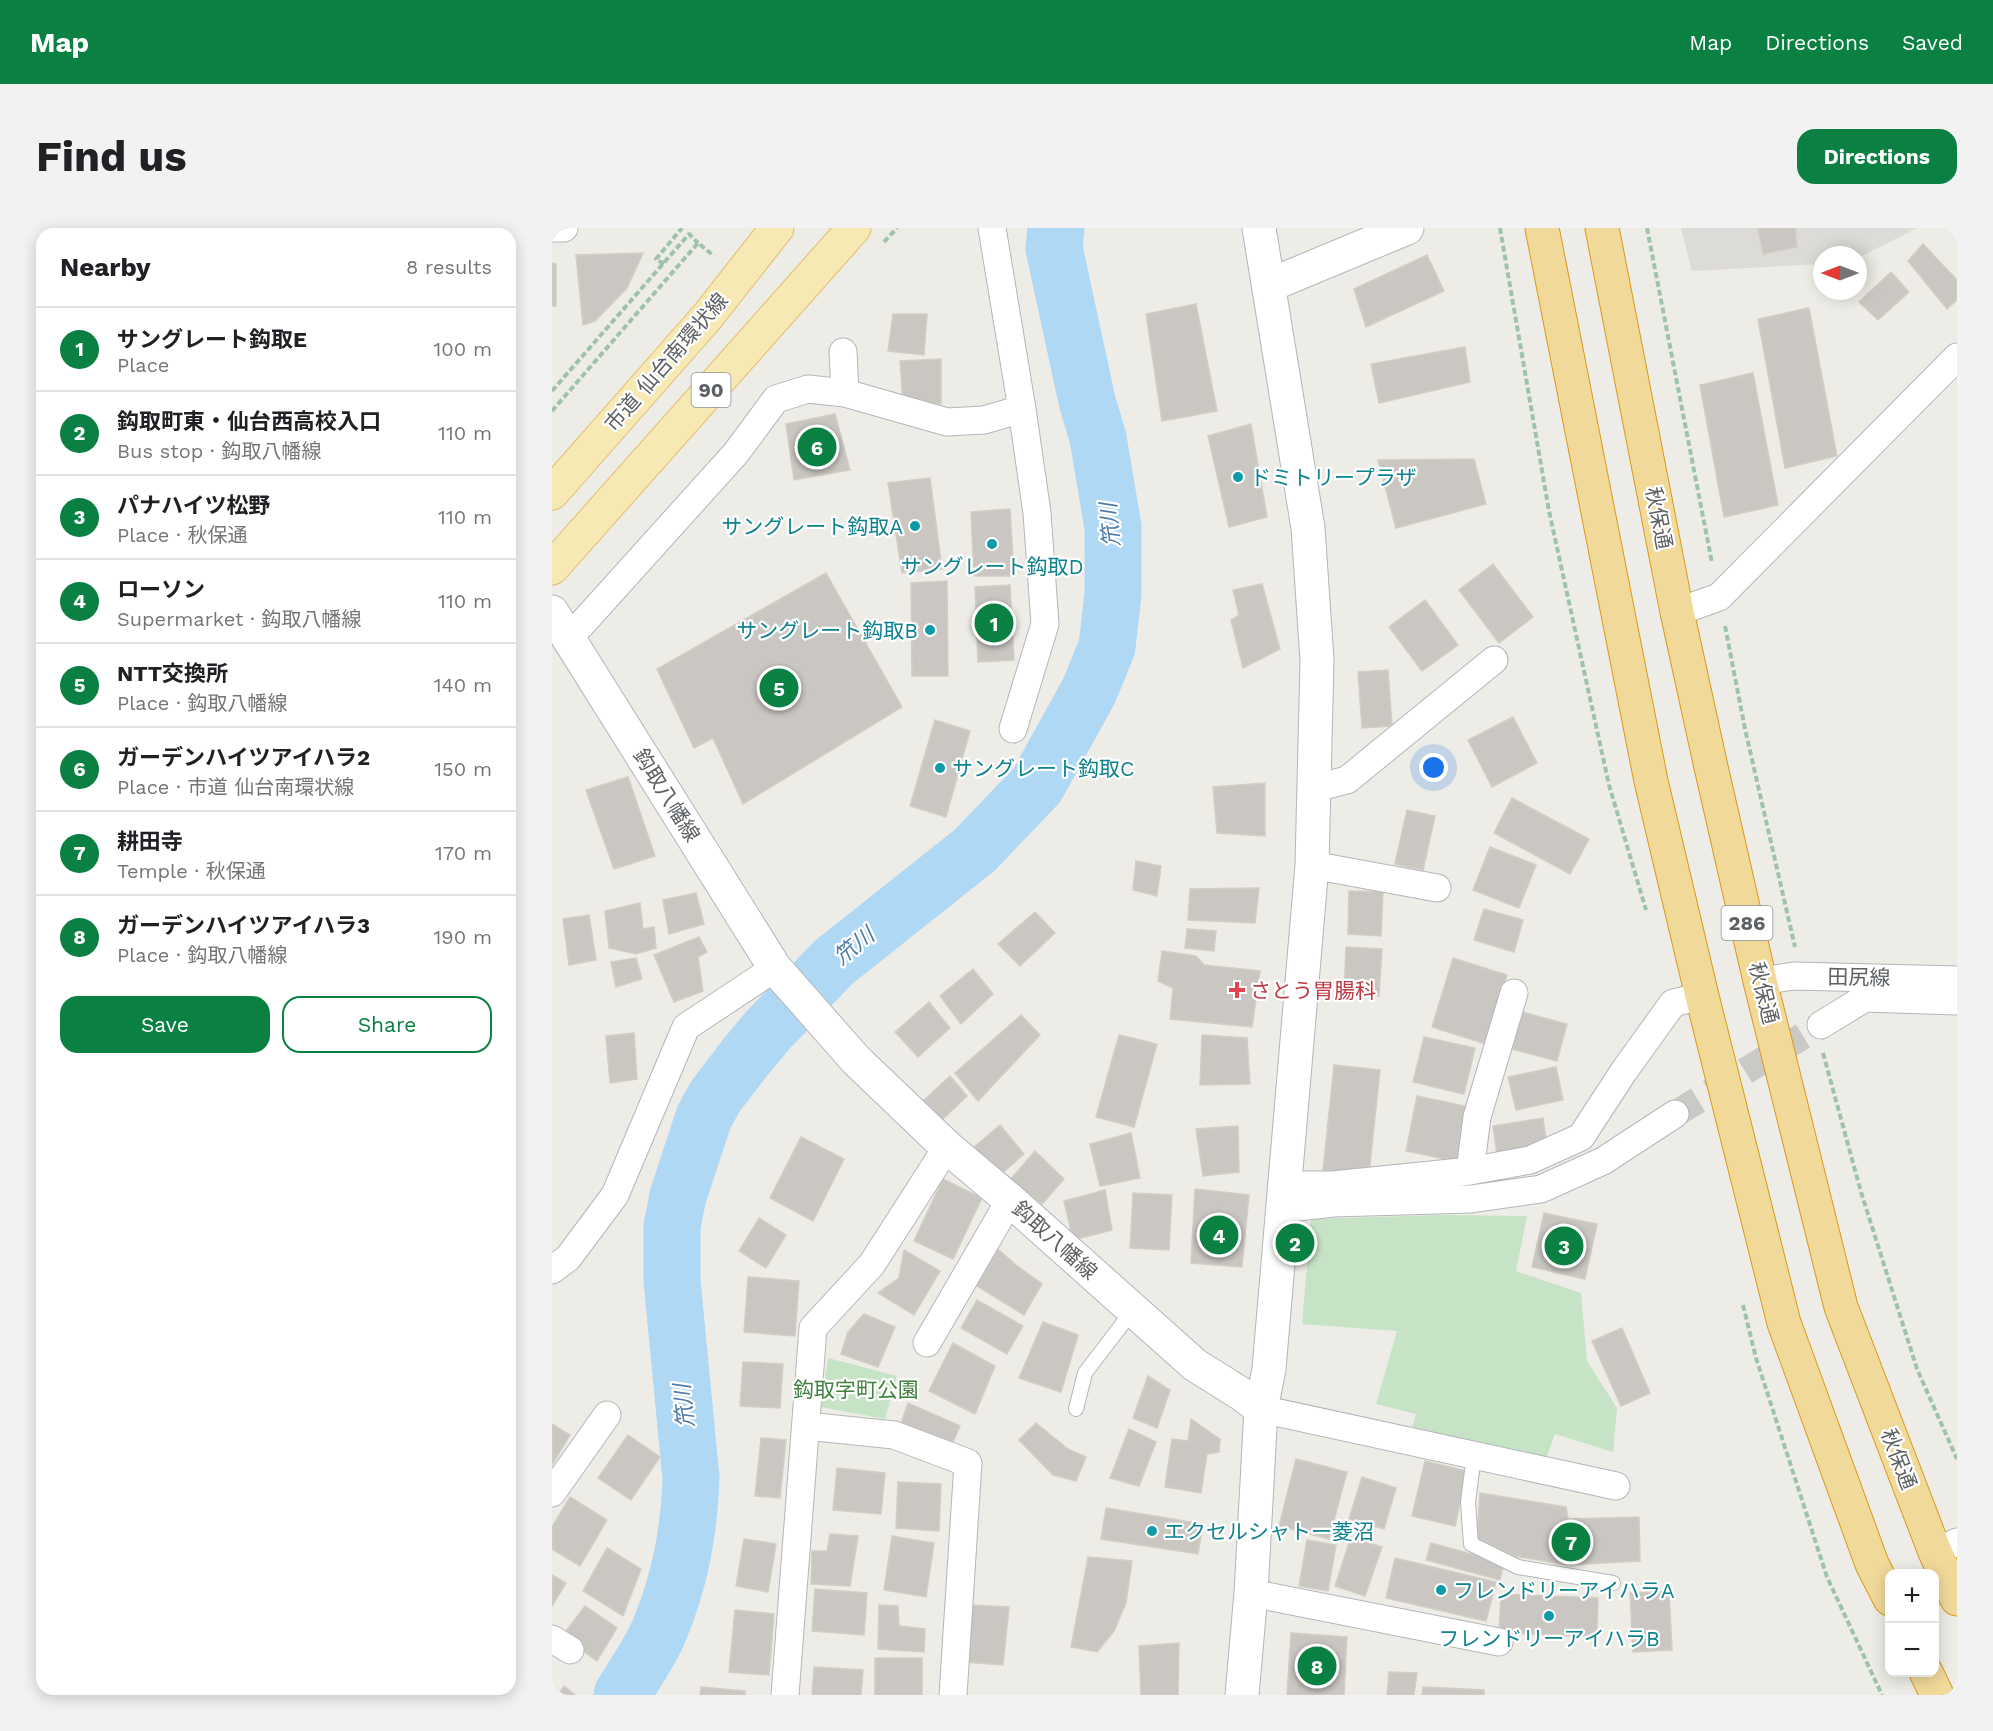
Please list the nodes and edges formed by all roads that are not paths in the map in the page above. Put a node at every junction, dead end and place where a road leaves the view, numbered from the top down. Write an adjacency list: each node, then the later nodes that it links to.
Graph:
1 (552, 228): 2 (street)
2 (564, 228)
3 (777, 228): 15 (main road, 市道 仙台南環状線 / 90)
4 (854, 228): 16 (main road, 90)
5 (992, 228): 14 (street)
6 (1259, 228): 10 (street)
7 (1407, 228): 10 (street)
8 (1542, 228): 28 (highway)
9 (1602, 228): 17 (highway, 秋保通 / 286)
10 (1270, 285): 21 (street)
11 (843, 352): 13 (street)
12 (1957, 357): 17 (street)
13 (845, 393): 14 (street); 18 (street)
14 (1022, 409): 20 (street)
15 (552, 493)
16 (560, 561)
17 (1677, 612): 26 (highway, 秋保通 / 286)
18 (560, 624): 24 (street, 鈎取八幡線)
19 (1494, 660): 21 (street)
20 (1013, 729)
21 (1315, 788): 22 (street)
22 (1312, 865): 23 (street); 34 (street)
23 (1437, 888)
24 (779, 973): 32 (street, 鈎取八幡線); 36 (street)
25 (1957, 980): 26 (street, 田尻線)
26 (1760, 981): 46 (highway, 秋保通 / 286)
27 (1514, 993): 33 (street)
28 (1702, 996): 33 (street); 48 (highway)
29 (1957, 1001): 30 (street)
30 (1821, 1034)
31 (1675, 1114): 34 (street)
32 (947, 1147): 35 (street, 鈎取八幡線); 42 (street)
33 (1470, 1171): 34 (street)
34 (1283, 1197): 40 (street)
35 (1010, 1200): 37 (street, 鈎取八幡線); 38 (street)
36 (552, 1270)
37 (1133, 1310): 39 (lane); 40 (street, 鈎取八幡線)
38 (927, 1343)
39 (1076, 1409)
40 (1261, 1410): 43 (street); 49 (street)
41 (607, 1415): 45 (street)
42 (806, 1426): 53 (street); 54 (street)
43 (1474, 1456): 44 (street); 47 (lane)
44 (1616, 1486)
45 (552, 1493)
46 (1946, 1547): 50 (highway, 秋保通 / 286)
47 (1613, 1583)
48 (1885, 1589)
49 (1251, 1593): 51 (street); 55 (street)
50 (1957, 1599)
51 (1500, 1642)
52 (1928, 1677): 56 (highway)
53 (785, 1695)
54 (953, 1695)
55 (1242, 1695)
56 (1937, 1695)

